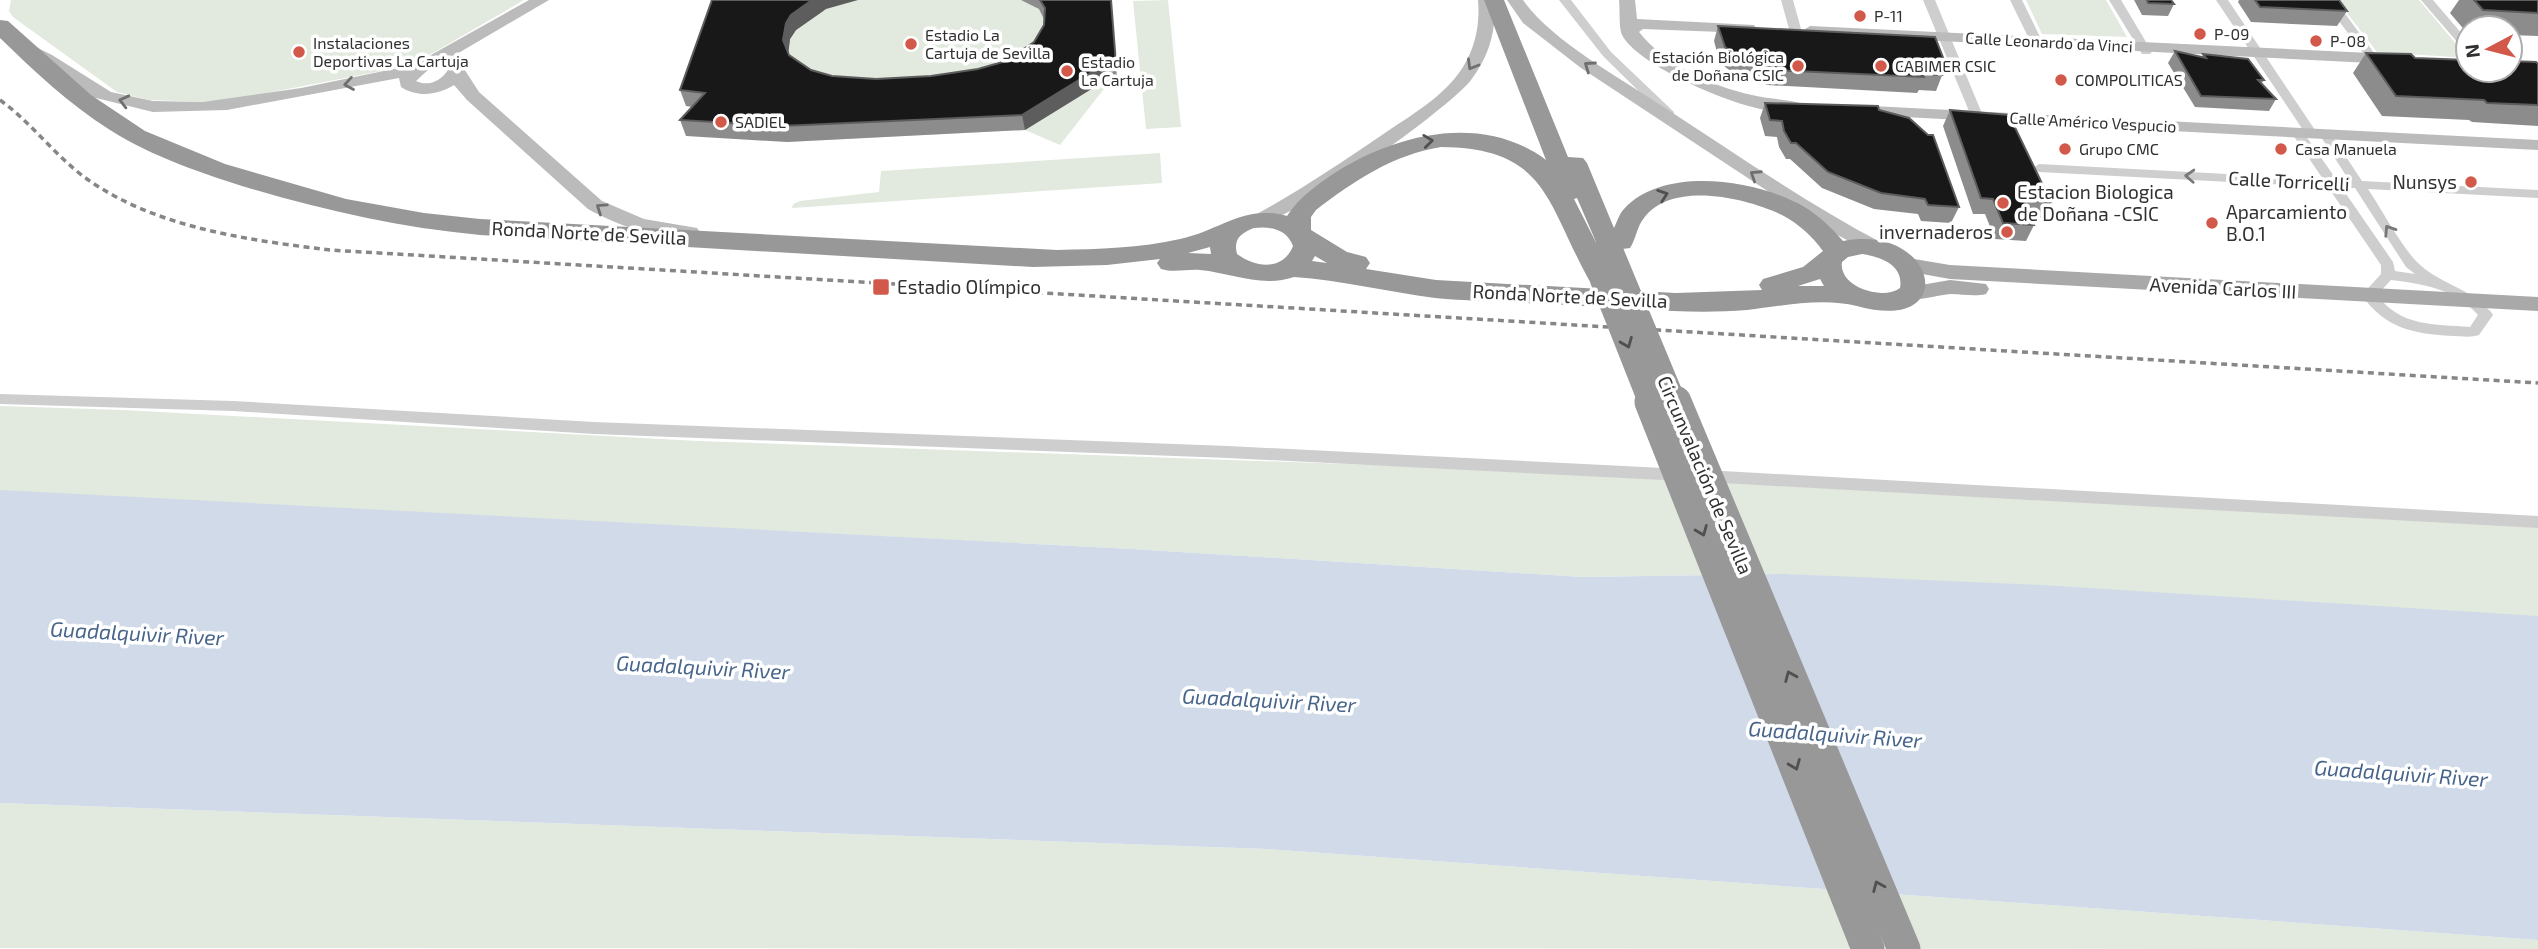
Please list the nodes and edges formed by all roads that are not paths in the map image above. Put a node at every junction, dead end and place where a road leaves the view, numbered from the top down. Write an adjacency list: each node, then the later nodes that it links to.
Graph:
1 (541, 0): 27 (street)
2 (556, 0): 28 (street)
3 (1486, 0): 38 (street, one-way to 38)
4 (1494, 0): 41 (highway, Circunvalación de Sevilla)
5 (1508, 0): 41 (highway, Circunvalación de Sevilla)
6 (1515, 0): 30 (street, one-way to 6)
7 (1565, 0): 30 (street)
8 (1629, 0): 17 (street)
9 (1787, 0): 18 (street)
10 (1928, 0): 20 (street)
11 (2016, 0): 21 (street)
12 (2115, 0): 23 (street)
13 (2222, 0): 24 (street)
14 (2329, 0): 25 (street)
15 (2427, 0): 19 (street)
16 (0, 26): 22 (highway, Ronda Norte de Sevilla)
17 (1637, 31): 18 (street, Calle Leonardo da Vinci); 29 (street, Calle Américo Vespucio)
18 (1782, 32): 20 (street, Calle Leonardo da Vinci)
19 (2454, 32)
20 (1945, 40): 21 (street, Calle Leonardo da Vinci); 29 (street)
21 (2038, 44): 23 (street, Calle Leonardo da Vinci)
22 (10, 48): 27 (street, one-way to 22); 37 (highway, Ronda Norte de Sevilla)
23 (2144, 50): 24 (street, Calle Leonardo da Vinci)
24 (2259, 55): 25 (street, Calle Leonardo da Vinci); 31 (street)
25 (2375, 61): 26 (street, Calle Leonardo da Vinci)
26 (2408, 62)
27 (422, 66): 28 (street); 28 (street)
28 (456, 70): 42 (street, one-way to 28)
29 (1977, 116): 31 (street, Calle Américo Vespucio)
30 (1687, 131): 43 (street, one-way to 30)
31 (2311, 133): 32 (street, Calle Américo Vespucio); 34 (street); 35 (street)
32 (2538, 145)
33 (2039, 168): 34 (street, Calle Torricelli, one-way to 33)
34 (2332, 183): 35 (street, Calle Torricelli); 48 (street)
35 (2358, 184): 36 (street, Calle Torricelli); 49 (street, one-way to 35)
36 (2538, 194)
37 (325, 210): 42 (highway, Ronda Norte de Sevilla); 45 (highway, Ronda Norte de Sevilla)
38 (1262, 219): 39 (highway, Ronda Norte de Sevilla); 40 (highway, Ronda Norte de Sevilla)
39 (1227, 233): 42 (highway, Ronda Norte de Sevilla); 45 (highway)
40 (1301, 234): 41 (highway, one-way to 41); 44 (highway, Ronda Norte de Sevilla); 47 (highway)
41 (1601, 244): 44 (highway, one-way to 44); 50 (highway, Circunvalación de Sevilla, bridge)
42 (811, 246)
43 (1877, 248): 44 (highway, Ronda Norte de Sevilla); 46 (highway)
44 (1832, 255): 52 (highway)
45 (1232, 265): 47 (highway, Ronda Norte de Sevilla)
46 (1908, 265): 51 (highway); 53 (main road, Avenida Carlos III)
47 (1290, 268): 52 (highway, Ronda Norte de Sevilla)
48 (2388, 275): 49 (street); 53 (street)
49 (2433, 280): 55 (street)
50 (1616, 286): 59 (highway, Circunvalación de Sevilla, one-way to 59, bridge); 60 (highway, Circunvalación de Sevilla, one-way to 50, bridge)
51 (1912, 293): 52 (highway, Ronda Norte de Sevilla); 53 (main road, Avenida Carlos III)
52 (1852, 296)
53 (2373, 302): 55 (main road, Avenida Carlos III)
54 (2538, 304): 55 (main road, Avenida Carlos III)
55 (2481, 308): 56 (main road, Avenida Carlos III)
56 (2538, 318)
57 (0, 399): 58 (street)
58 (2538, 522)
59 (1868, 949)
60 (1904, 949)

